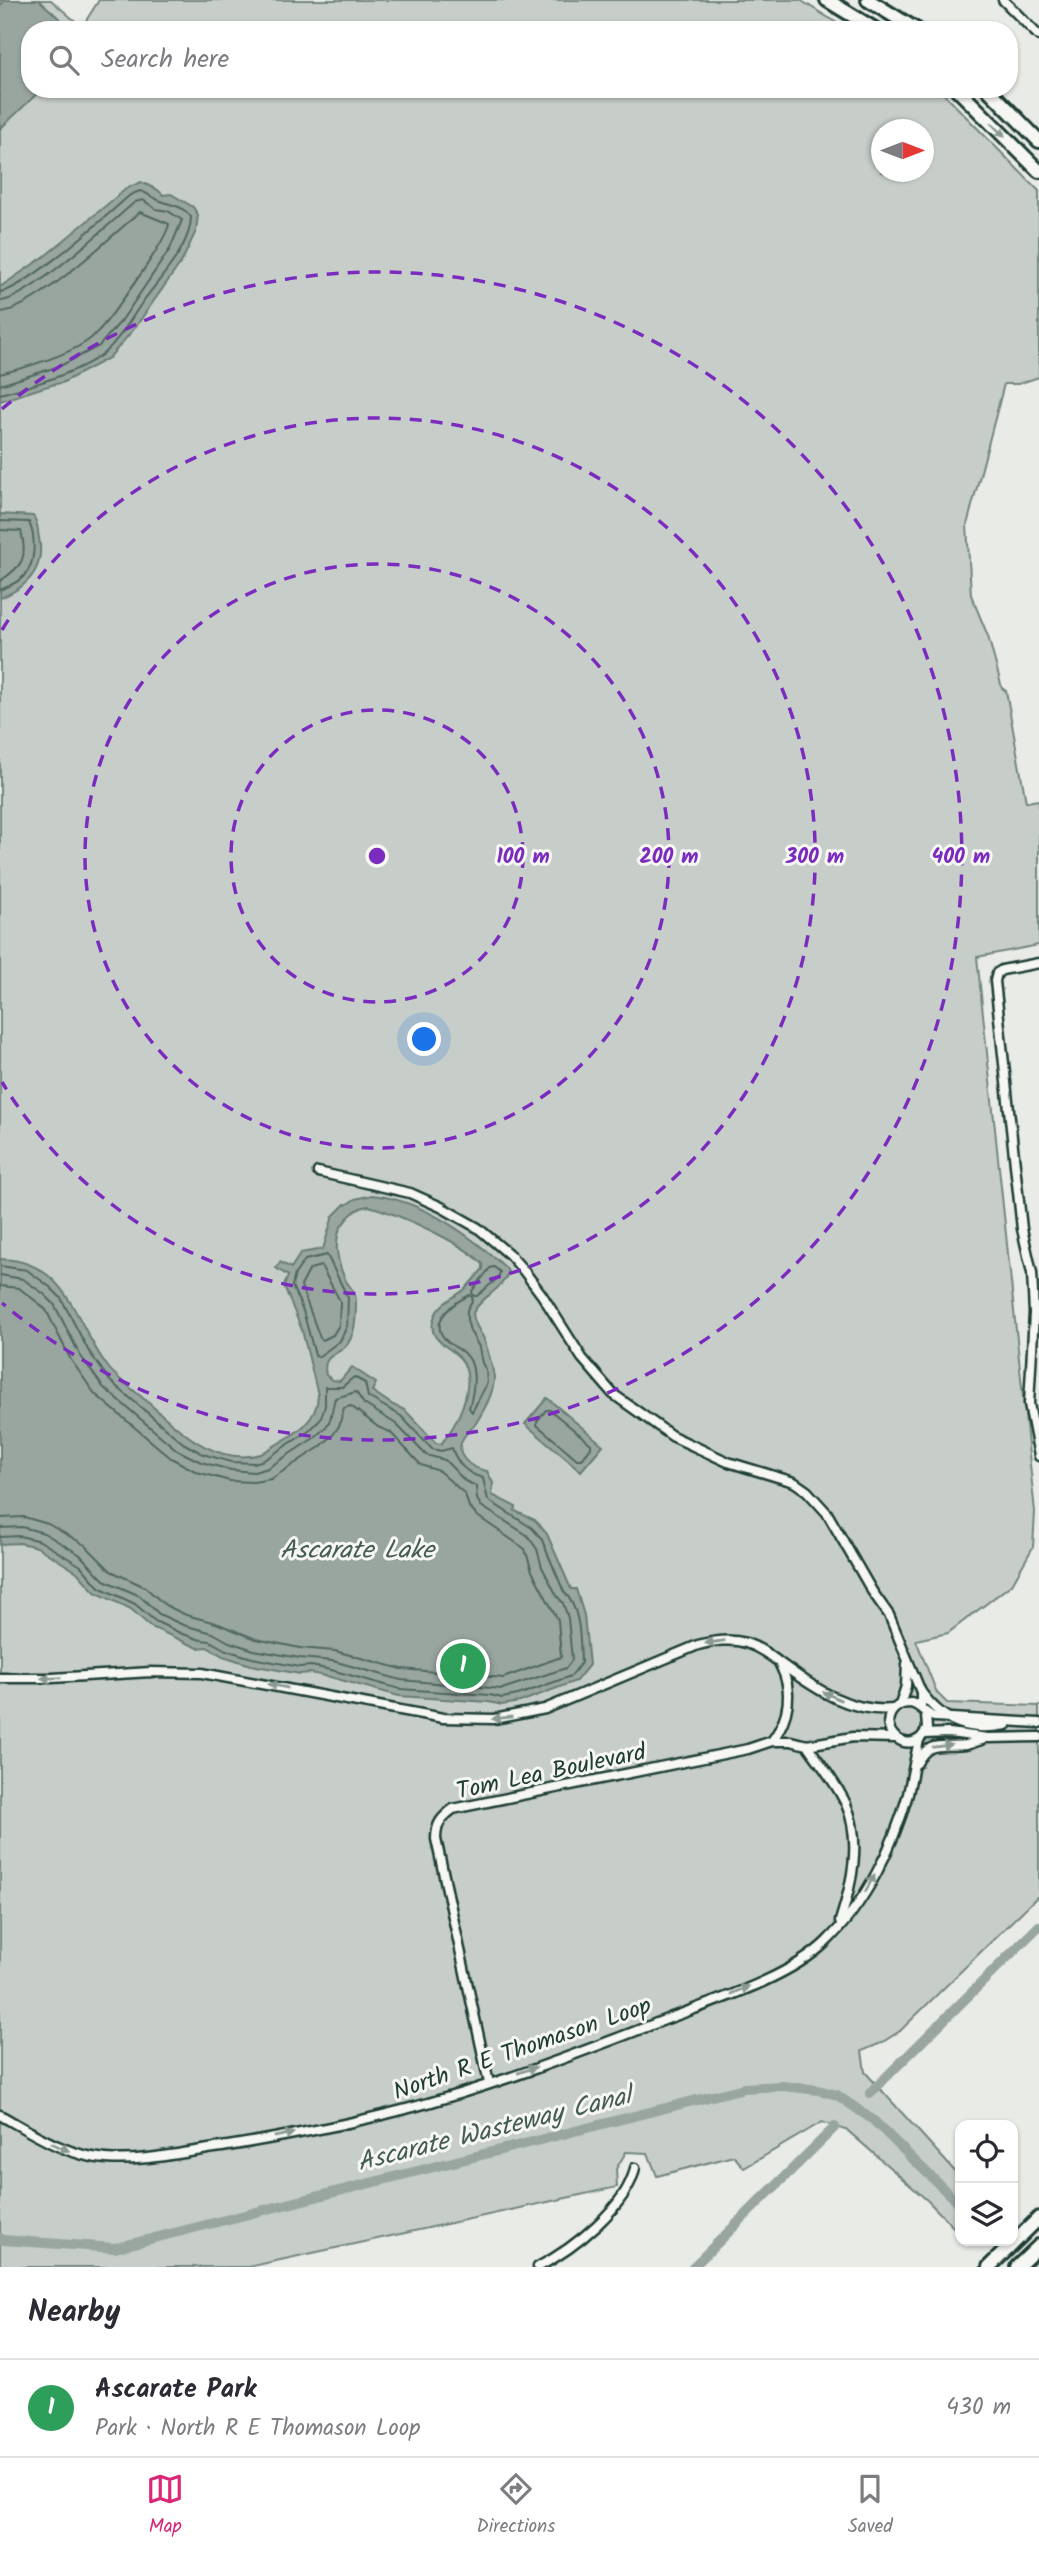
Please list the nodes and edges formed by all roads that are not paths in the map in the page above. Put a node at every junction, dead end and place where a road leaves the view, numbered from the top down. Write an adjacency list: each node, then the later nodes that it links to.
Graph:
1 (827, 0): 4 (main road)
2 (868, 0): 5 (main road)
3 (1010, 2): 6 (street)
4 (861, 21)
5 (902, 21)
6 (1039, 36)
7 (966, 98): 10 (main road, one-way to 10)
8 (997, 98): 9 (main road)
9 (1039, 141)
10 (1039, 171)
11 (1039, 963): 13 (street)
12 (318, 1172): 15 (street)
13 (1039, 1456)
14 (778, 1661): 16 (street, one-way to 16); 18 (street, one-way to 14); 26 (street)
15 (907, 1661): 17 (street); 18 (street)
16 (0, 1678)
17 (920, 1692): 19 (street); 20 (street)
18 (897, 1707): 19 (street); 24 (street)
19 (923, 1711): 20 (street); 22 (street)
20 (952, 1719): 21 (street)
21 (1039, 1723)
22 (921, 1737): 24 (street); 25 (street); 28 (street, North R E Thomason Loop)
23 (1039, 1737): 25 (street)
24 (895, 1738): 27 (street, Tom Lea Boulevard)
25 (988, 1738): 28 (street, one-way to 25)
26 (772, 1741): 27 (street, Tom Lea Boulevard); 30 (street, Tom Lea Boulevard)
27 (807, 1745): 29 (street)
28 (912, 1776): 29 (street, North R E Thomason Loop, one-way to 28)
29 (838, 1927): 30 (street, North R E Thomason Loop, one-way to 29)
30 (489, 2083): 31 (street, North R E Thomason Loop, one-way to 30)
31 (0, 2115)
32 (635, 2168): 35 (street)
33 (1039, 2218): 36 (main road)
34 (1039, 2246): 37 (main road)
35 (538, 2267)
36 (989, 2267)
37 (1017, 2267)

